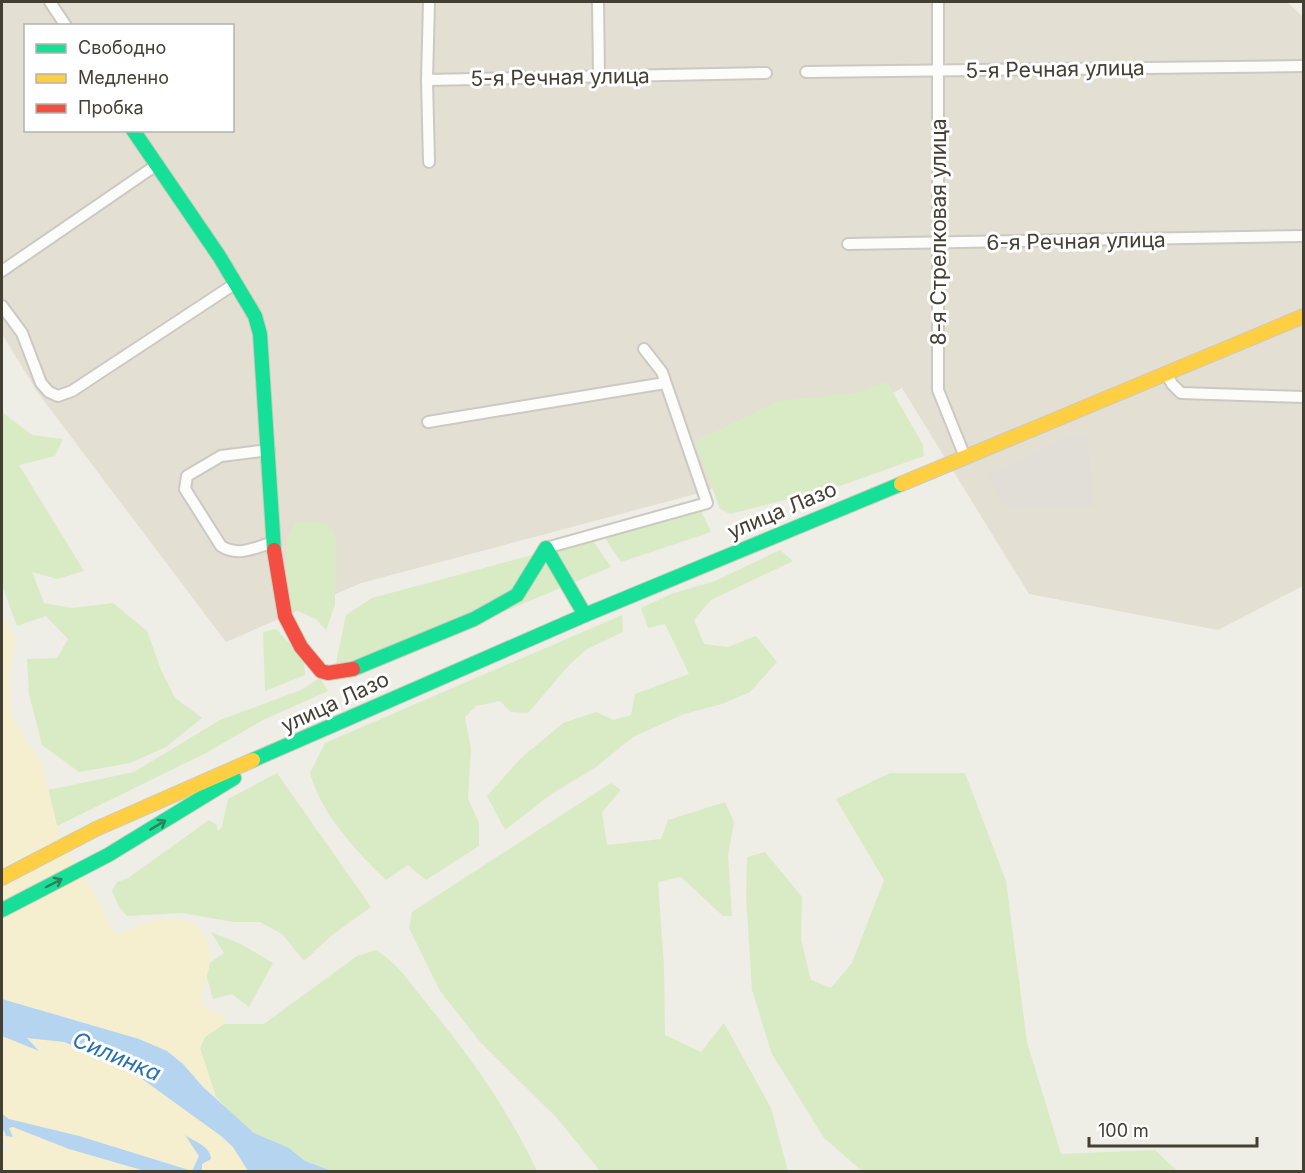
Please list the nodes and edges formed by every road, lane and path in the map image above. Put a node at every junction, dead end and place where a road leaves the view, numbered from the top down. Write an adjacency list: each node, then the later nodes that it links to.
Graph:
1 (50, 2): 5 (street)
2 (429, 2): 11 (street)
3 (598, 2): 10 (street)
4 (938, 2): 7 (street, 8-я Стрелковая улица)
5 (65, 24)
6 (1304, 66): 7 (street, 5-я Речная улица)
7 (938, 70): 8 (street, 5-я Речная улица); 16 (street, 8-я Стрелковая улица)
8 (806, 72)
9 (766, 73): 10 (street, 5-я Речная улица)
10 (599, 75): 11 (street, 5-я Речная улица)
11 (427, 80): 13 (street)
12 (134, 132): 14 (main road)
13 (429, 162)
14 (155, 166): 18 (street); 19 (main road)
15 (1304, 236): 16 (street, 6-я Речная улица)
16 (938, 243): 17 (street, 6-я Речная улица); 28 (street, 8-я Стрелковая улица)
17 (848, 244)
18 (2, 271)
19 (236, 283): 20 (street); 27 (main road)
20 (2, 306)
21 (1304, 316): 23 (main road, улица Лазо)
22 (644, 349): 24 (street)
23 (1166, 373): 25 (street); 28 (main road, улица Лазо)
24 (665, 383): 26 (street); 30 (street)
25 (1304, 397)
26 (428, 422)
27 (269, 450): 29 (main road); 29 (street)
28 (965, 457): 31 (main road, улица Лазо)
29 (273, 542): 30 (main road)
30 (546, 548): 31 (main road)
31 (585, 615): 32 (main road, улица Лазо)
32 (280, 750): 33 (main road, улица Лазо); 34 (main road, улица Лазо, one-way to 32)
33 (2, 878)
34 (2, 910)

